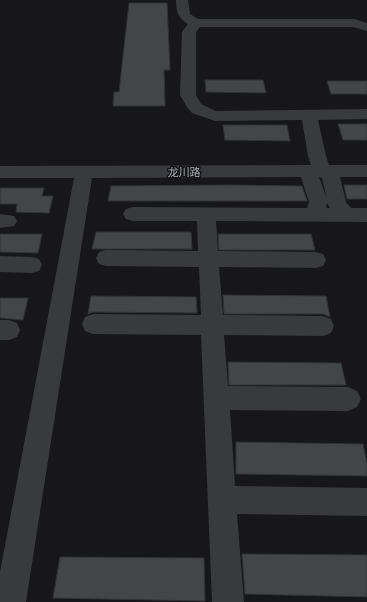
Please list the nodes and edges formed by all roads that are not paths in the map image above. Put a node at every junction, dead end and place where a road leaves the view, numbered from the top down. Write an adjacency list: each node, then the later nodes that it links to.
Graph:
1 (182, 0): 2 (street)
2 (196, 23): 3 (street); 5 (street)
3 (367, 27)
4 (367, 114): 5 (street)
5 (305, 115): 9 (street)
6 (367, 171): 9 (street, 龙川路)
7 (0, 172): 8 (street, 龙川路)
8 (84, 172): 9 (street, 龙川路); 27 (street)
9 (316, 172): 12 (street); 13 (street)
10 (133, 214): 11 (street)
11 (206, 214): 12 (street); 16 (street)
12 (315, 214): 13 (street)
13 (345, 214): 14 (street)
14 (367, 215)
15 (106, 258): 16 (street)
16 (209, 259): 17 (street); 21 (street)
17 (316, 260)
18 (0, 264): 19 (street)
19 (32, 265)
20 (93, 324): 21 (street)
21 (212, 325): 22 (street); 23 (street)
22 (323, 326)
23 (217, 398): 24 (street); 25 (street)
24 (348, 399)
25 (222, 500): 26 (street); 28 (street)
26 (367, 502)
27 (10, 602)
28 (228, 602)

